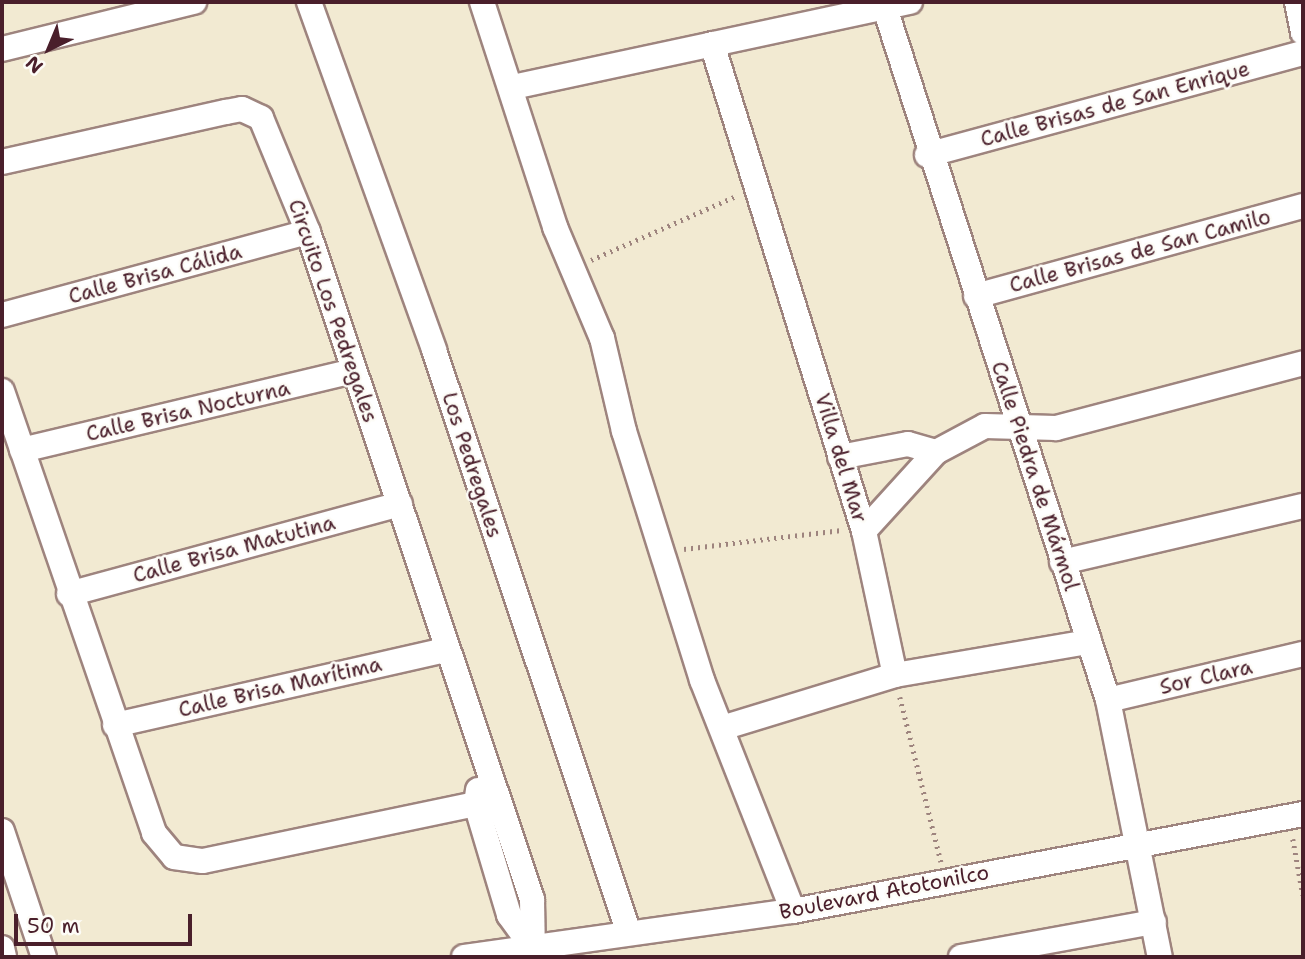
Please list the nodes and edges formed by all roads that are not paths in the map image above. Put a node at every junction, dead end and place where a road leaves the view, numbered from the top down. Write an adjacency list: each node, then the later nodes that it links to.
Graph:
1 (194, 2): 9 (street)
2 (309, 2): 44 (street, Los Pedregales)
3 (482, 2): 11 (street)
4 (910, 2): 6 (street)
5 (1297, 2): 7 (street)
6 (884, 5): 8 (street); 12 (street, Calle Piedra de Mármol)
7 (1303, 32)
8 (712, 44): 11 (street); 24 (street, Villa del Mar)
9 (3, 46)
10 (1303, 53): 12 (street, Calle Brisas de San Enrique)
11 (513, 87): 36 (street)
12 (927, 155): 16 (street, Calle Piedra de Mármol)
13 (2, 162): 15 (street, Circuito Los Pedregales)
14 (1303, 206): 16 (street, Calle Brisas de San Camilo)
15 (308, 232): 17 (street, Calle Brisa Cálida); 19 (street, Circuito Los Pedregales)
16 (976, 296): 21 (street, Calle Piedra de Mármol)
17 (2, 315)
18 (1303, 363): 21 (street)
19 (354, 371): 22 (street, Calle Brisa Nocturna); 25 (street, Circuito Los Pedregales)
20 (2, 391): 22 (street)
21 (1021, 429): 23 (street); 28 (street, Calle Piedra de Mármol)
22 (22, 450): 29 (street)
23 (936, 452): 24 (street); 27 (street)
24 (841, 457): 27 (street, Villa del Mar)
25 (400, 504): 29 (street, Calle Brisa Matutina); 31 (street, Circuito Los Pedregales)
26 (1303, 506): 28 (street)
27 (864, 531): 33 (street, Villa del Mar)
28 (1062, 562): 30 (street, Calle Piedra de Mármol)
29 (69, 594): 35 (street)
30 (1089, 642): 33 (street); 34 (street, Calle Piedra de Mármol)
31 (445, 650): 35 (street, Calle Brisa Marítima); 37 (street, Circuito Los Pedregales)
32 (1303, 654): 34 (street, Sor Clara)
33 (895, 675): 36 (street)
34 (1108, 700): 40 (street, Calle Piedra de Mármol)
35 (115, 725): 37 (street)
36 (722, 728): 42 (street)
37 (485, 802): 46 (street, Circuito Los Pedregales)
38 (1296, 816): 40 (street, Boulevard Atotonilco)
39 (2, 831): 41 (street)
40 (1141, 847): 42 (street, Boulevard Atotonilco); 43 (street, Calle Piedra de Mármol)
41 (11, 885): 48 (street)
42 (793, 911): 44 (street, Boulevard Atotonilco)
43 (1154, 922): 50 (street); 51 (street, Calle Piedra de Mármol)
44 (628, 930): 46 (street, Boulevard Atotonilco)
45 (2, 948): 47 (street)
46 (532, 951): 49 (street, Boulevard Atotonilco)
47 (4, 957)
48 (44, 957)
49 (464, 957)
50 (961, 957)
51 (1160, 957)

